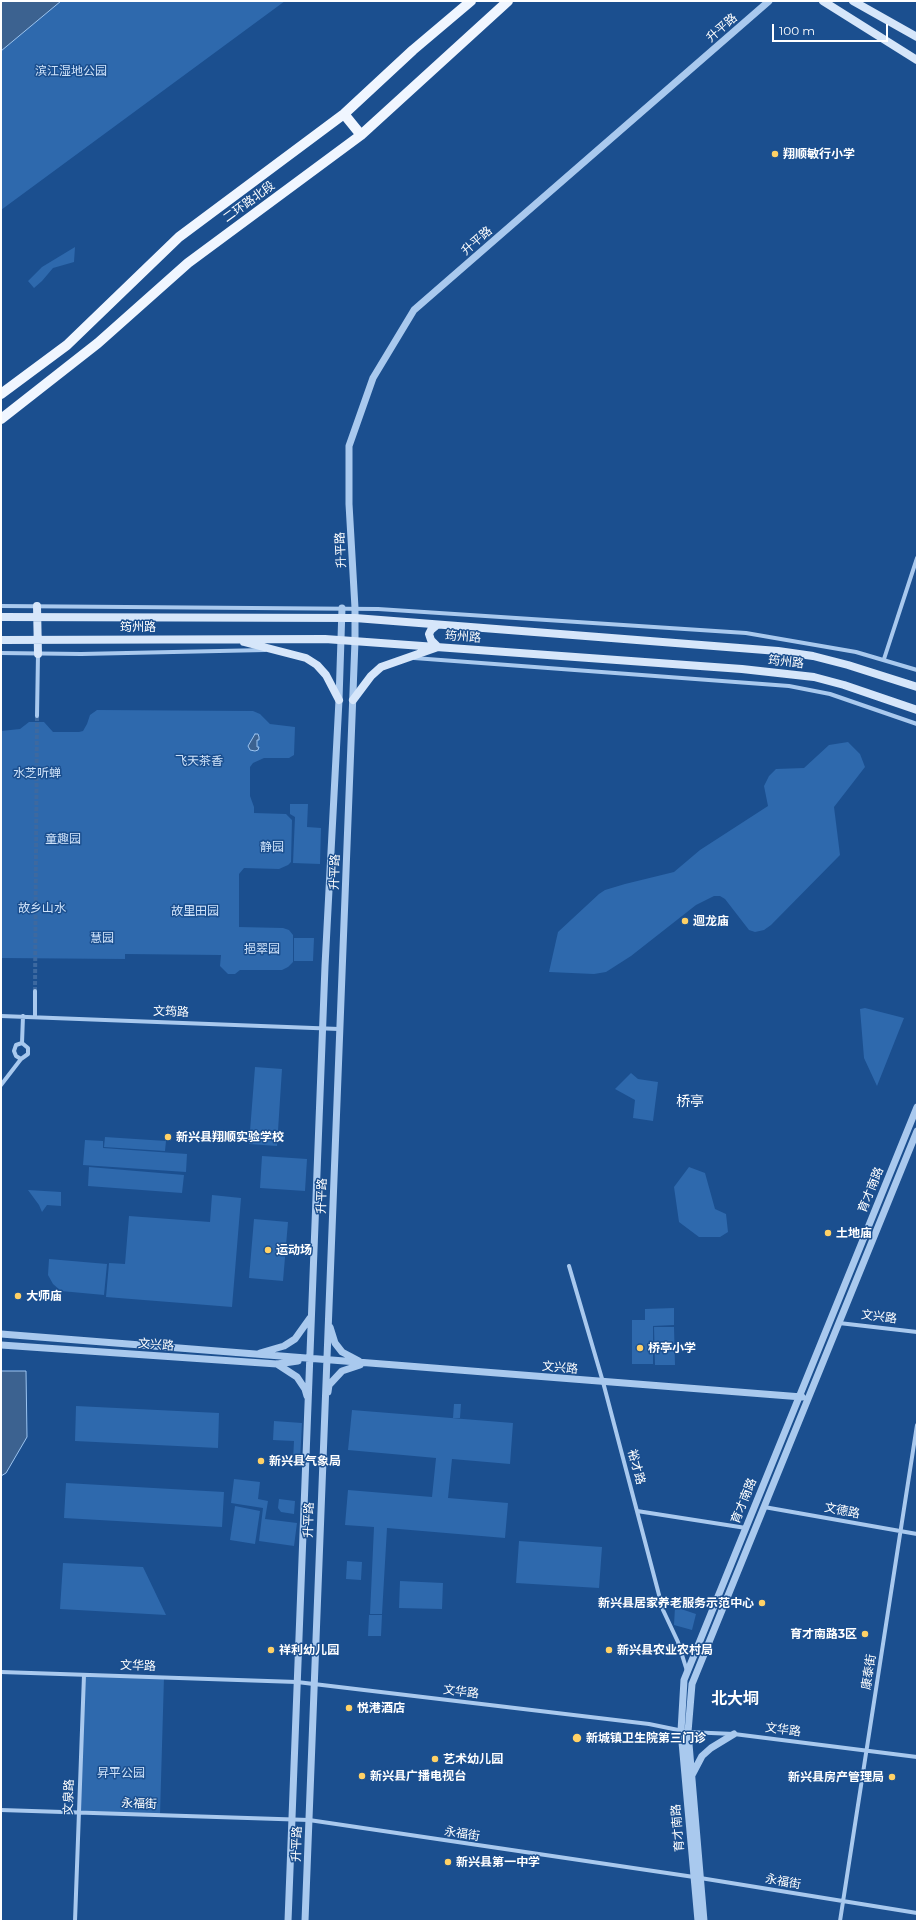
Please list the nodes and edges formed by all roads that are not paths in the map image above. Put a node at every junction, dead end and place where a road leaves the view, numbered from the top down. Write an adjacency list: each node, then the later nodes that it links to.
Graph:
1 (471, 1): 8 (main road, 二环路北段)
2 (508, 1): 9 (main road, 二环路北段)
3 (823, 1): 7 (main road)
4 (853, 1): 6 (main road)
5 (765, 3): 16 (street, 升平路)
6 (917, 37)
7 (917, 60)
8 (344, 114): 9 (main road); 10 (main road, 二环路北段)
9 (361, 135): 11 (main road, 二环路北段)
10 (1, 394)
11 (1, 418)
12 (917, 558): 32 (street)
13 (1, 606): 14 (street)
14 (37, 606): 15 (street); 18 (main road)
15 (342, 608): 16 (street); 19 (street, 升平路)
16 (355, 608): 20 (street, 升平路); 32 (street)
17 (1, 617): 18 (main road, 筠州路)
18 (37, 617): 19 (main road, 筠州路); 24 (main road)
19 (342, 618): 20 (main road, 筠州路); 25 (street, 升平路)
20 (355, 618): 21 (main road, 筠州路); 26 (street, 升平路)
21 (437, 624): 27 (main road); 34 (main road, 筠州路)
22 (234, 639): 24 (main road, 筠州路); 25 (main road, 筠州路); 28 (main road)
23 (1, 640): 24 (main road, 筠州路)
24 (37, 640): 30 (main road)
25 (342, 640): 26 (main road, 筠州路); 35 (street, 升平路)
26 (355, 641): 27 (main road, 筠州路); 36 (street, 升平路)
27 (438, 647): 31 (main road); 37 (main road, 筠州路)
28 (272, 650): 30 (street); 35 (main road)
29 (1, 653): 30 (street)
30 (38, 654): 38 (street)
31 (409, 658): 36 (main road); 39 (street)
32 (884, 659): 33 (street)
33 (917, 670)
34 (917, 687)
35 (339, 700): 44 (street, 升平路)
36 (353, 700): 45 (street, 升平路)
37 (917, 710)
38 (37, 716)
39 (917, 724)
40 (35, 991): 43 (street)
41 (1, 1016): 42 (street, 文筠路)
42 (23, 1016): 43 (street, 文筠路); 46 (street)
43 (35, 1017): 44 (street, 文筠路)
44 (322, 1028): 45 (street, 文筠路); 52 (street, 升平路)
45 (339, 1029): 53 (street, 升平路)
46 (22, 1043): 47 (street); 47 (street)
47 (21, 1059): 48 (street)
48 (1, 1085)
49 (917, 1108): 66 (street, 育才南路)
50 (917, 1131): 54 (street, 育才南路)
51 (569, 1266): 65 (street, 裕才路)
52 (311, 1316): 60 (street); 61 (street, 升平路)
53 (328, 1321): 62 (street, 升平路); 63 (street)
54 (839, 1323): 55 (street, 文兴路); 67 (street, 育才南路)
55 (917, 1332)
56 (1, 1334): 57 (street, 文兴路)
57 (67, 1340): 59 (street); 60 (street, 文兴路)
58 (1, 1345): 59 (street, 文兴路)
59 (67, 1349): 64 (street, 文兴路)
60 (253, 1354): 61 (street, 文兴路)
61 (310, 1359): 62 (street, 文兴路); 64 (street, 文兴路); 68 (street, 升平路)
62 (326, 1360): 63 (street, 文兴路); 69 (street, 升平路)
63 (366, 1363): 65 (street, 文兴路); 69 (street)
64 (277, 1364): 68 (street)
65 (603, 1382): 66 (street, 文兴路); 72 (street, 裕才路)
66 (799, 1397): 67 (street, 文兴路); 73 (street, 育才南路)
67 (808, 1398): 71 (street, 育才南路)
68 (308, 1400): 79 (street, 升平路)
69 (325, 1404): 80 (street, 升平路)
70 (917, 1425): 74 (street, 康泰街)
71 (764, 1506): 74 (street, 文德路); 81 (street, 育才南路)
72 (637, 1511): 73 (street); 76 (street, 裕才路)
73 (746, 1528): 76 (street, 育才南路)
74 (900, 1532): 75 (street, 文德路); 83 (street, 康泰街)
75 (917, 1534)
76 (687, 1671): 81 (street, 育才南路)
77 (1, 1672): 78 (street, 文华路)
78 (84, 1675): 79 (street, 文华路); 87 (street, 文泉路)
79 (297, 1682): 80 (street, 文华路); 88 (street, 升平路)
80 (314, 1684): 81 (street, 文华路); 89 (street, 升平路)
81 (685, 1731): 82 (street, 文华路); 85 (street, 育才南路); 90 (street, 育才南路)
82 (734, 1734): 83 (street, 文华路); 85 (street)
83 (866, 1751): 84 (street, 文华路); 91 (street, 康泰街)
84 (917, 1757)
85 (691, 1777): 90 (street, 育才南路)
86 (1, 1810): 87 (street, 永福街)
87 (79, 1812): 88 (street, 永福街); 93 (street, 文泉路)
88 (292, 1820): 89 (street, 永福街); 94 (street, 升平路)
89 (309, 1820): 90 (street, 永福街); 95 (street, 升平路)
90 (697, 1877): 91 (street, 永福街); 96 (street, 育才南路); 97 (street, 育才南路)
91 (843, 1902): 92 (street, 永福街); 98 (street, 康泰街)
92 (917, 1913)
93 (75, 1921)
94 (288, 1921)
95 (305, 1921)
96 (698, 1921)
97 (704, 1921)
98 (840, 1921)

